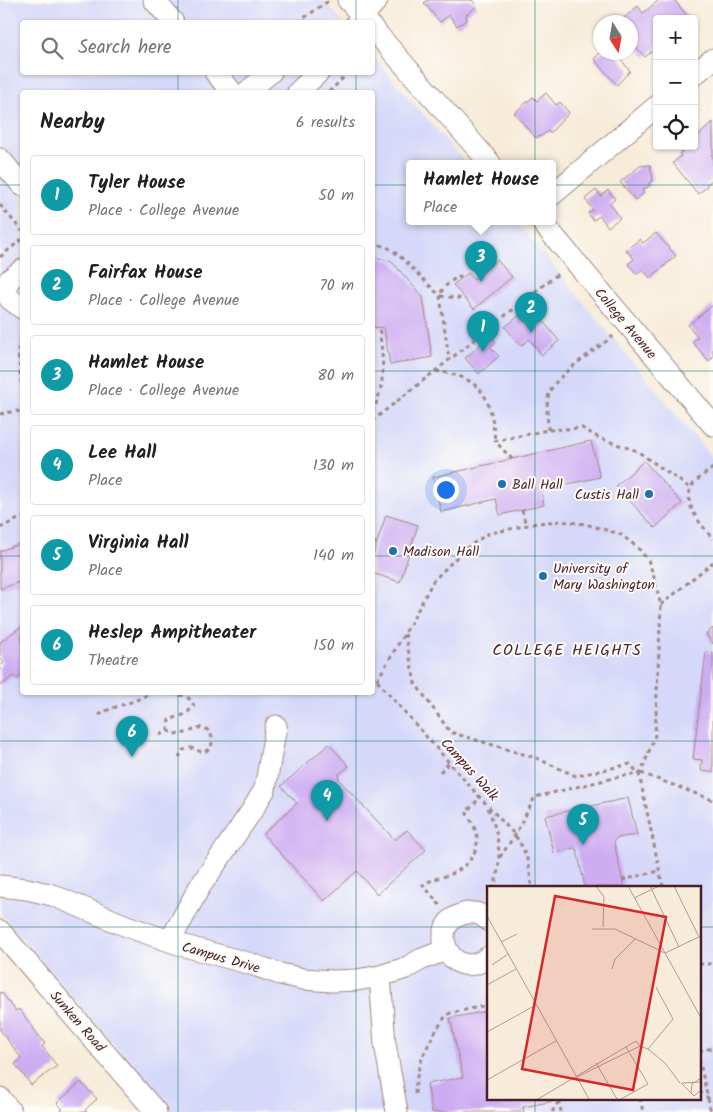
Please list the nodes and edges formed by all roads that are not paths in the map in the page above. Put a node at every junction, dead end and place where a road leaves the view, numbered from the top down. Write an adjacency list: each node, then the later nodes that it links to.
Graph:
1 (154, 0): 4 (street)
2 (348, 0): 5 (street)
3 (377, 0): 6 (street)
4 (171, 20)
5 (361, 20)
6 (363, 20)
7 (375, 36): 18 (street)
8 (713, 59): 9 (street)
9 (698, 72)
10 (218, 75): 13 (street)
11 (267, 75): 14 (street)
12 (317, 75): 15 (street)
13 (230, 90)
14 (249, 90)
15 (300, 90)
16 (653, 109): 20 (street)
17 (0, 159): 19 (street)
18 (487, 160)
19 (20, 183)
20 (556, 192)
21 (545, 225): 24 (street, College Avenue)
22 (11, 277): 23 (street)
23 (20, 306)
24 (710, 413)
25 (276, 726): 29 (street)
26 (0, 886): 29 (street, Campus Drive)
27 (487, 919): 30 (street)
28 (0, 931): 36 (street, Sunken Road)
29 (170, 941): 32 (street, Campus Drive)
30 (446, 950): 31 (street); 32 (street, Campus Drive)
31 (487, 958)
32 (380, 976): 34 (street)
33 (0, 1098): 35 (street)
34 (406, 1107)
35 (11, 1112)
36 (156, 1112)

